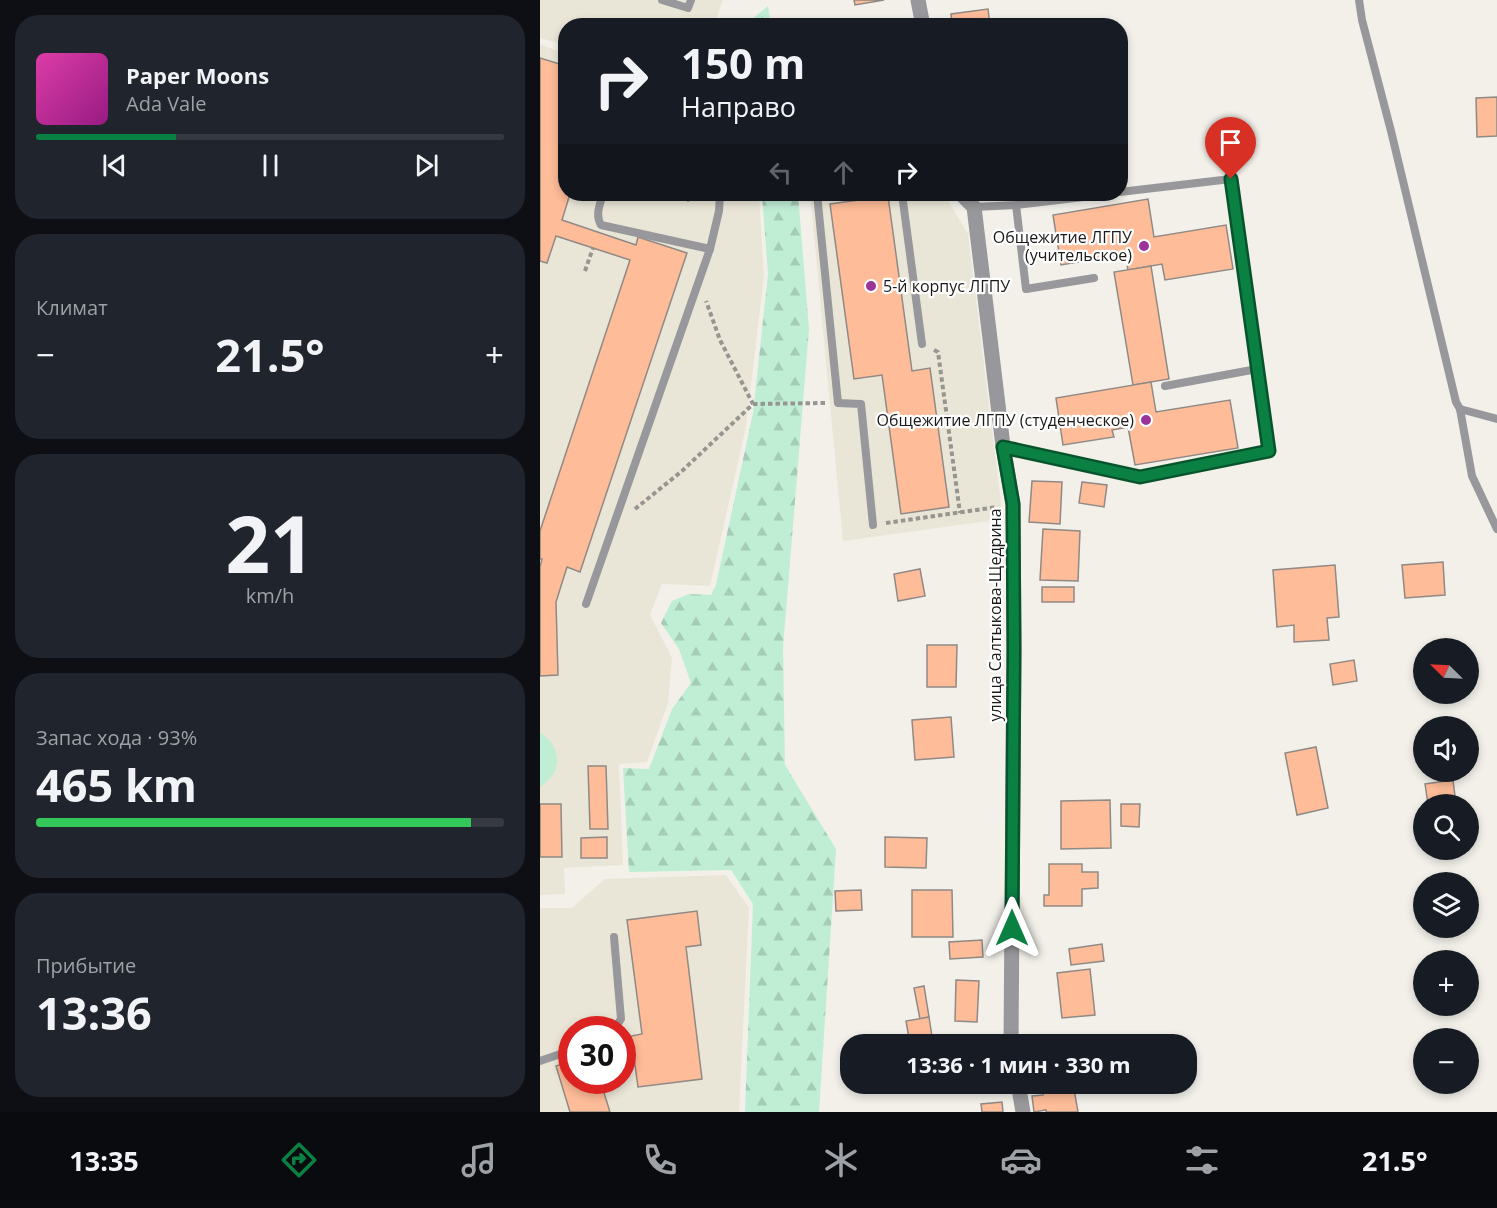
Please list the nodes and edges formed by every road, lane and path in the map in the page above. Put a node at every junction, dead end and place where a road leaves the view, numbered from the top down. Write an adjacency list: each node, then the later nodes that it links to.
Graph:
1 (662, 0): 2 (lane)
2 (691, 0)
3 (918, 0): 5 (street)
4 (1359, 0): 25 (lane)
5 (921, 18)
6 (1128, 191): 21 (lane)
7 (601, 201): 16 (lane)
8 (720, 201): 16 (lane)
9 (818, 201): 23 (lane)
10 (903, 201): 20 (lane)
11 (968, 201): 14 (street)
12 (1050, 201): 13 (lane)
13 (1016, 205): 14 (lane); 18 (lane)
14 (974, 207): 27 (street, улица Салтыкова-Щедрина)
15 (593, 248): 17 (path)
16 (710, 249): 19 (lane)
17 (585, 271)
18 (1094, 278)
19 (699, 281): 24 (path); 31 (lane)
20 (922, 344): 29 (path)
21 (1257, 369): 22 (lane); 27 (lane)
22 (1165, 386)
23 (838, 403): 24 (path); 30 (lane)
24 (753, 404): 31 (path)
25 (1460, 410): 26 (lane); 32 (lane)
26 (1497, 419)
27 (1003, 447): 28 (street, улица Салтыкова-Щедрина)
28 (1013, 504): 29 (path); 36 (street, улица Салтыкова-Щедрина)
29 (960, 513): 30 (path)
30 (873, 525)
31 (612, 528): 33 (lane)
32 (1497, 529)
33 (586, 604)
34 (614, 937): 35 (lane)
35 (621, 1016)
36 (1011, 1034)
37 (558, 1054): 38 (lane)
38 (540, 1060)
39 (1020, 1094): 40 (street)
40 (1023, 1112)

